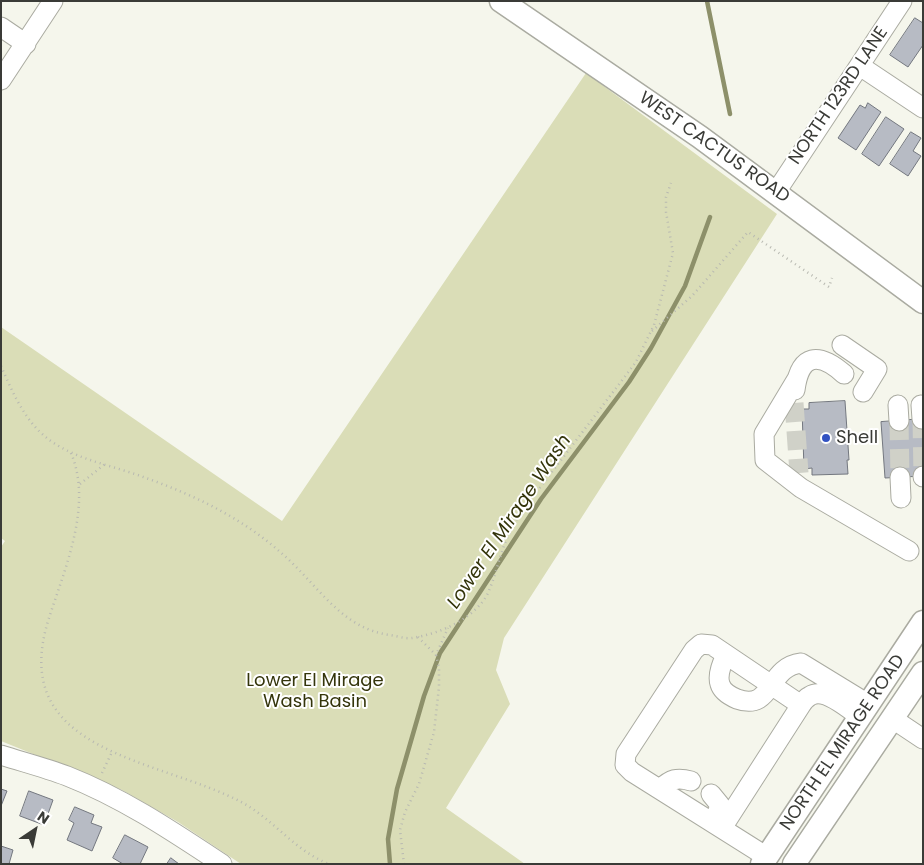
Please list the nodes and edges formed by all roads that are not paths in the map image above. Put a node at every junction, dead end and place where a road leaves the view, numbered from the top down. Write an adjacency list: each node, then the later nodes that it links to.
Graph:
1 (53, 1): 5 (street)
2 (501, 1): 9 (main road, WEST CACTUS ROAD)
3 (902, 1): 6 (street, NORTH 123RD LANE)
4 (1, 27): 5 (street)
5 (26, 44): 7 (street)
6 (860, 66): 8 (street); 9 (street, NORTH 123RD LANE)
7 (1, 80)
8 (923, 108)
9 (776, 192): 10 (main road, WEST CACTUS ROAD)
10 (923, 302)
11 (842, 345): 12 (street)
12 (797, 379): 13 (street); 16 (street)
13 (794, 403)
14 (900, 477): 15 (street)
15 (901, 498)
16 (909, 551)
17 (923, 622): 22 (main road, NORTH EL MIRAGE ROAD)
18 (726, 655): 20 (street); 20 (street); 27 (street)
19 (923, 673): 23 (main road, NORTH EL MIRAGE ROAD)
20 (771, 685): 21 (street); 22 (street)
21 (801, 705): 22 (street); 29 (street)
22 (864, 710): 30 (main road, NORTH EL MIRAGE ROAD)
23 (893, 719): 24 (street); 32 (main road, NORTH EL MIRAGE ROAD)
24 (923, 739)
25 (1, 755): 31 (street)
26 (691, 781): 27 (street)
27 (660, 789): 29 (street)
28 (711, 794): 29 (street)
29 (718, 826): 30 (street)
30 (765, 860)
31 (222, 864)
32 (794, 864)

